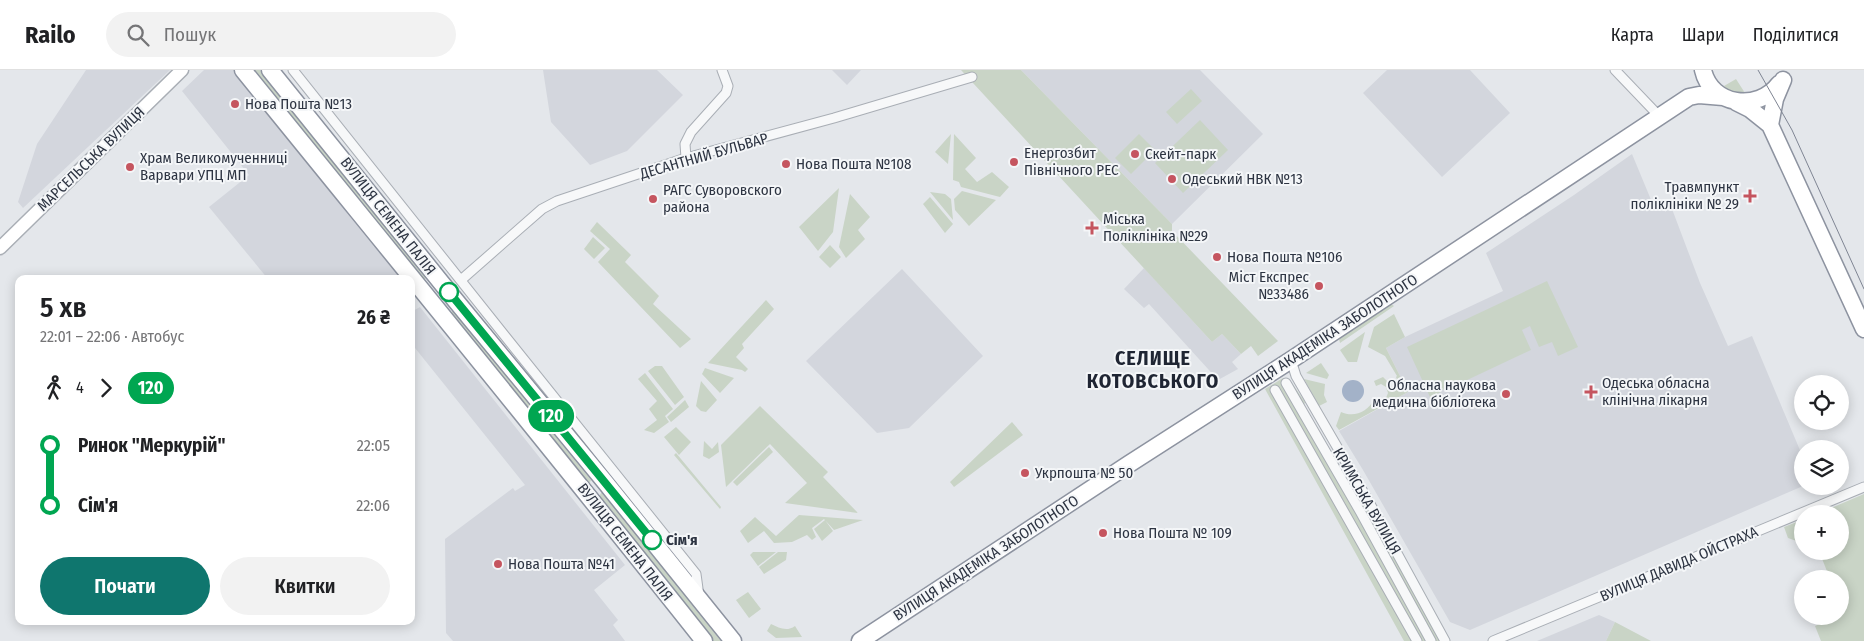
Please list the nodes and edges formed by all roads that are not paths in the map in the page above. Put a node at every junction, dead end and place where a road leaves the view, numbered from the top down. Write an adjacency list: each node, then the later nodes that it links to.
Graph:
1 (182, 70): 16 (street, МАРСЕЛЬСЬКА ВУЛИЦЯ)
2 (243, 70): 17 (highway, ВУЛИЦЯ СЕМЕНА ПАЛІЯ)
3 (270, 70): 18 (highway, ВУЛИЦЯ СЕМЕНА ПАЛІЯ)
4 (293, 70): 19 (street)
5 (722, 70): 15 (street)
6 (1615, 70): 13 (street)
7 (1699, 70): 11 (highway)
8 (1703, 70): 12 (highway)
9 (1784, 75): 12 (highway); 14 (highway)
10 (972, 77): 15 (street, ДЕСАНТНИЙ БУЛЬВАР)
11 (1689, 97): 12 (highway); 13 (highway, ВУЛИЦЯ АКАДЕМІКА ЗАБОЛОТНОГО)
12 (1729, 99): 14 (highway)
13 (1659, 116): 23 (highway, ВУЛИЦЯ АКАДЕМІКА ЗАБОЛОТНОГО)
14 (1770, 125): 22 (highway)
15 (686, 158): 19 (street, ДЕСАНТНИЙ БУЛЬВАР)
16 (0, 248)
17 (409, 275)
18 (436, 277): 21 (highway); 26 (highway, ВУЛИЦЯ СЕМЕНА ПАЛІЯ)
19 (461, 280): 29 (street)
20 (415, 283): 21 (highway, ВУЛИЦЯ СЕМЕНА ПАЛІЯ)
21 (421, 290): 28 (highway, ВУЛИЦЯ СЕМЕНА ПАЛІЯ)
22 (1864, 328)
23 (1291, 360): 32 (highway, ВУЛИЦЯ АКАДЕМІКА ЗАБОЛОТНОГО); 35 (street, КРИМСЬКА ВУЛИЦЯ)
24 (1286, 383): 34 (street, КРИМСЬКА ВУЛИЦЯ)
25 (1275, 390): 33 (street, КРИМСЬКА ВУЛИЦЯ)
26 (605, 482): 28 (highway); 29 (highway, ВУЛИЦЯ СЕМЕНА ПАЛІЯ)
27 (1864, 488): 36 (street, ВУЛИЦЯ ДАВИДА ОЙСТРАХА)
28 (589, 495): 30 (highway, ВУЛИЦЯ СЕМЕНА ПАЛІЯ)
29 (699, 599): 31 (highway, ВУЛИЦЯ СЕМЕНА ПАЛІЯ)
30 (704, 641)
31 (732, 641)
32 (860, 641)
33 (1417, 641)
34 (1430, 641)
35 (1445, 641)
36 (1493, 641)

